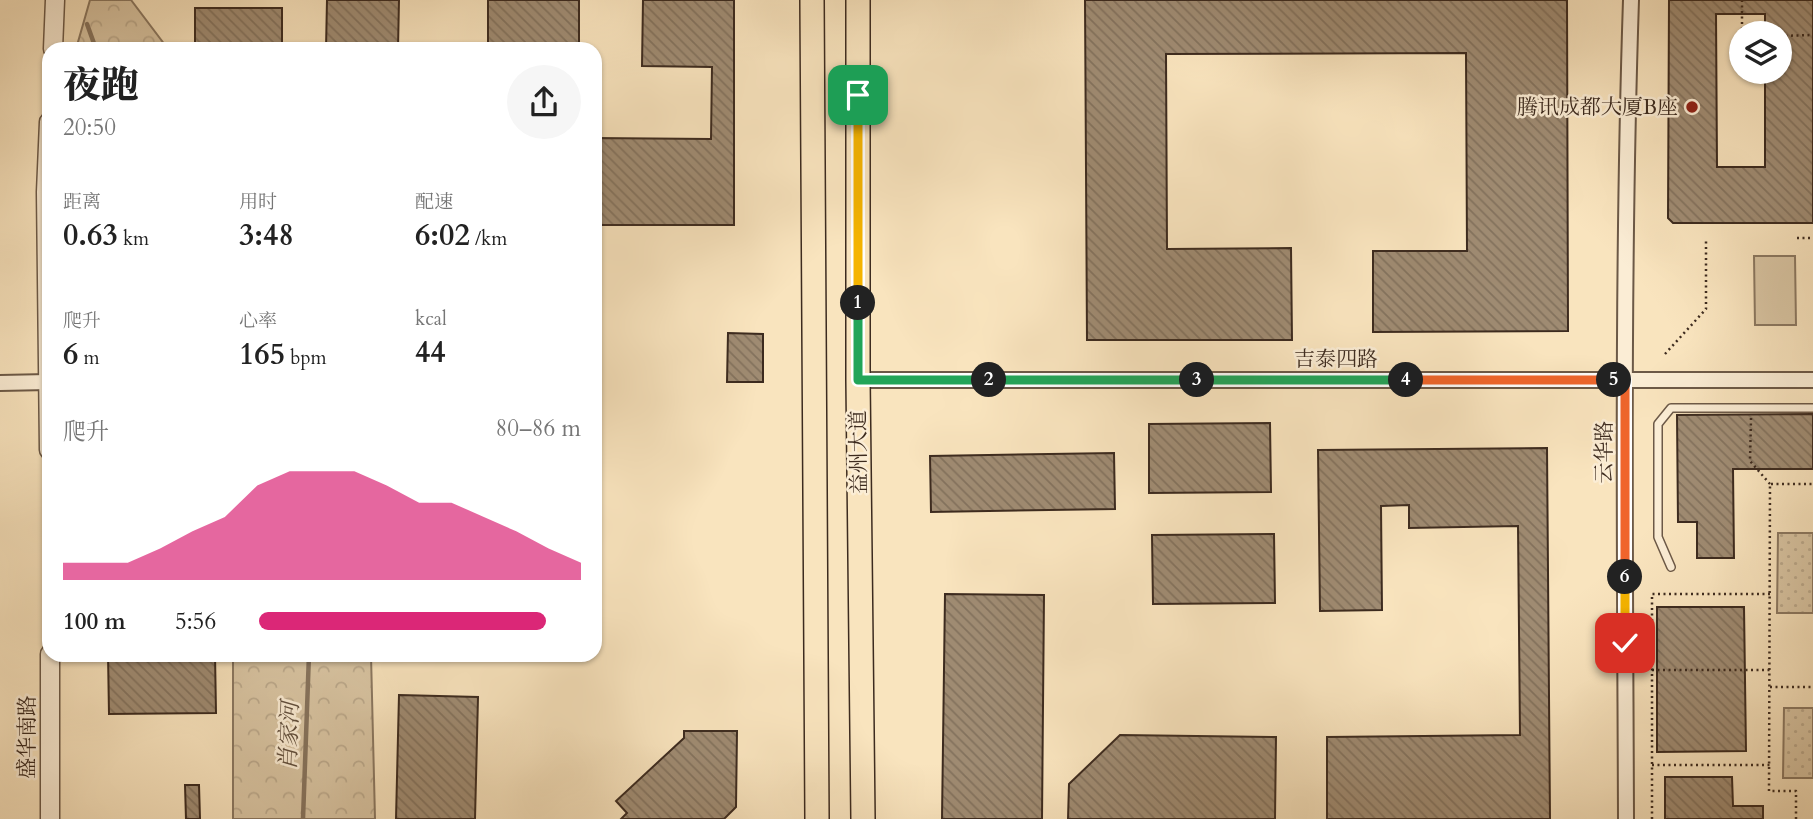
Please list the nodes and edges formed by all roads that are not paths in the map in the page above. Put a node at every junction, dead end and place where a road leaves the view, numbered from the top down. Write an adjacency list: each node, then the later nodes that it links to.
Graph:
1 (55, 0): 5 (street)
2 (812, 0): 15 (main road)
3 (858, 0): 6 (main road, 益州大道)
4 (1631, 0): 7 (street, 云华路)
5 (52, 42)
6 (858, 380): 7 (street, 吉泰四路); 16 (main road, 益州大道)
7 (1625, 380): 8 (street, 吉泰四路); 17 (street, 云华路)
8 (1813, 380)
9 (42, 382): 10 (street)
10 (0, 383)
11 (1813, 408): 12 (lane)
12 (1671, 567)
13 (50, 662): 14 (street, 盛华南路)
14 (50, 819)
15 (817, 819)
16 (863, 819)
17 (1626, 819)

